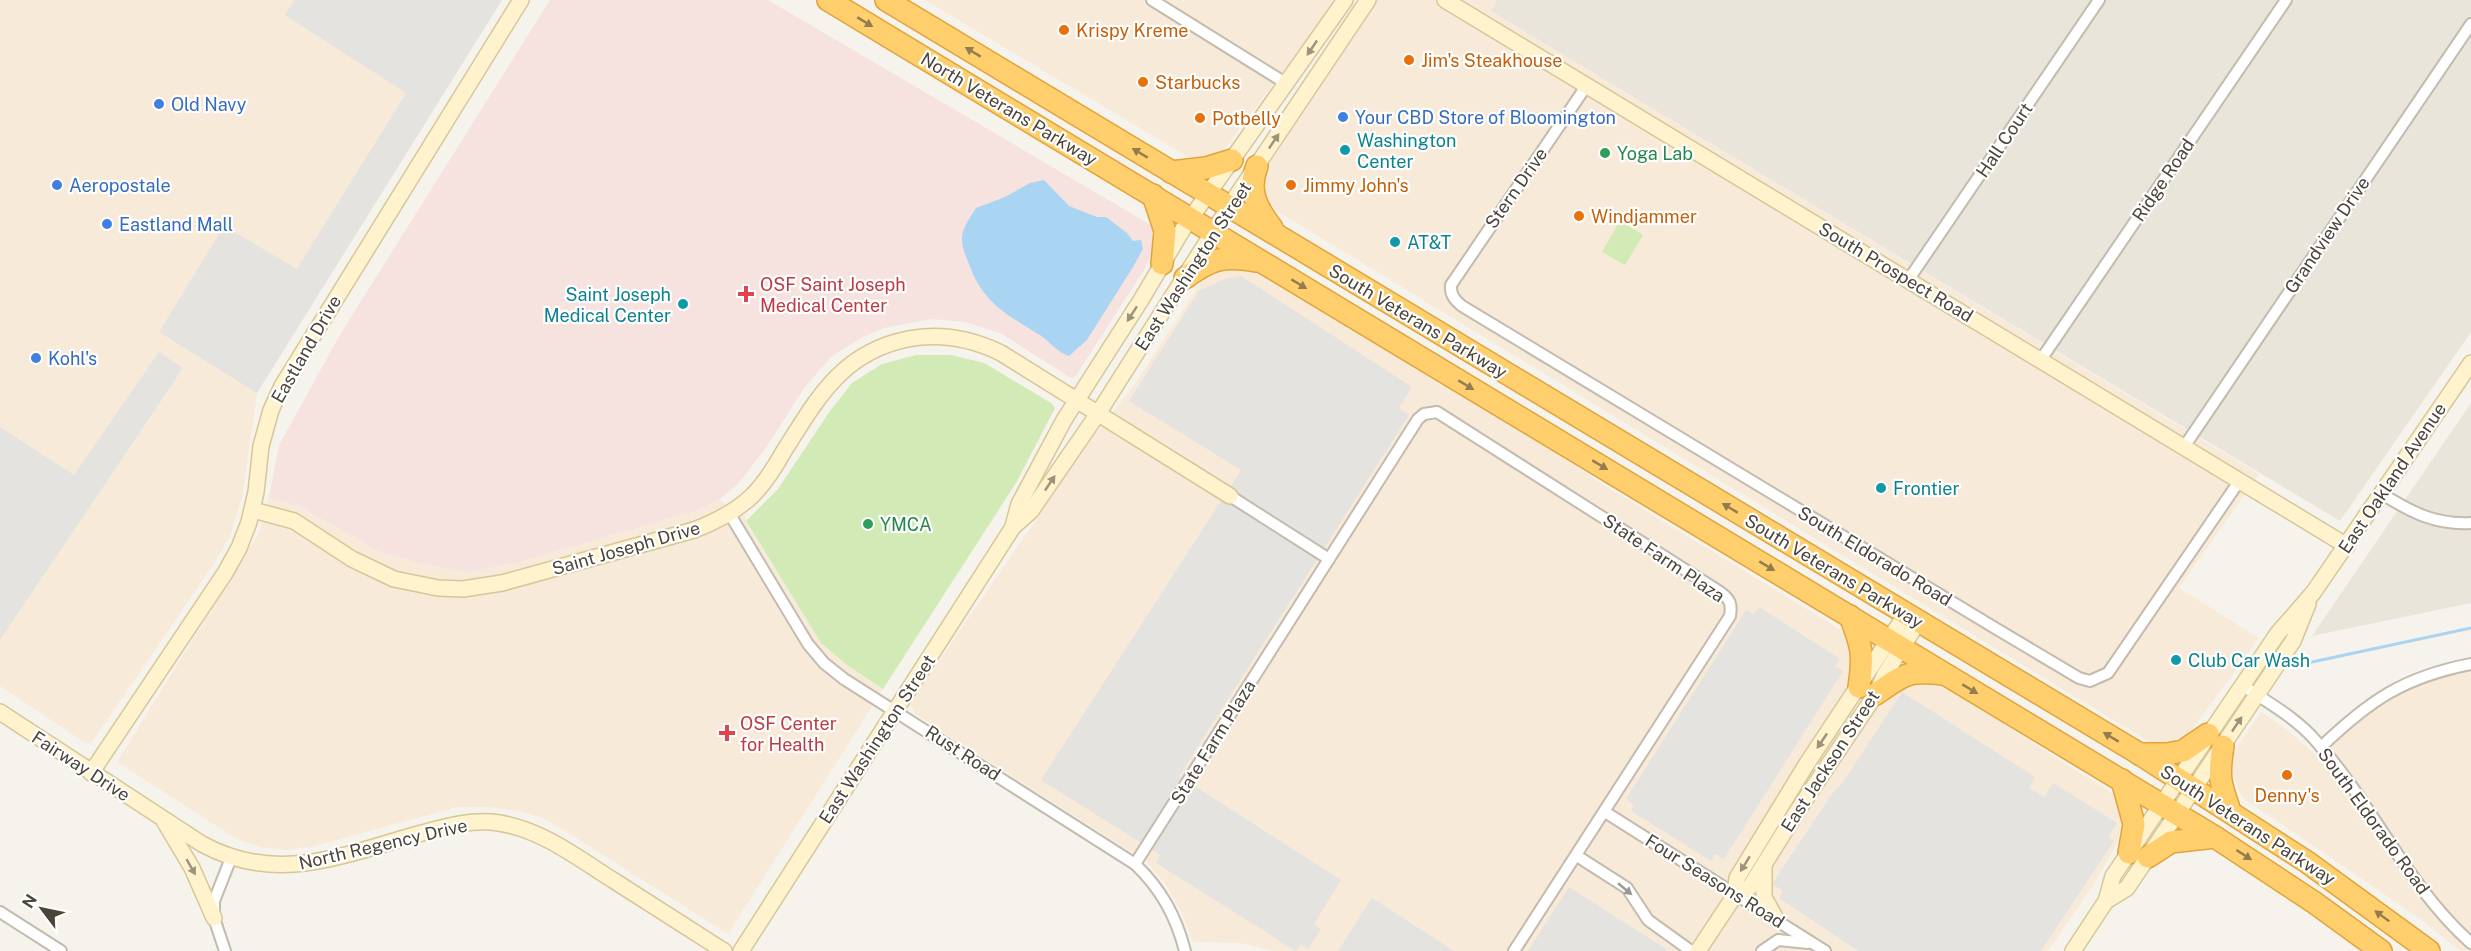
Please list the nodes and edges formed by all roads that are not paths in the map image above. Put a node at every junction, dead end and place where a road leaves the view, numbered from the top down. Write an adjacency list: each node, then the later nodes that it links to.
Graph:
1 (521, 0): 35 (main road, Eastland Drive)
2 (828, 0): 16 (highway, North Veterans Parkway, one-way to 16)
3 (886, 0): 15 (highway, North Veterans Parkway, one-way to 3)
4 (1152, 0): 11 (street)
5 (1345, 0): 11 (main road, East Washington Street, one-way to 11)
6 (1368, 0): 14 (main road, East Washington Street, one-way to 6)
7 (1445, 0): 12 (main road, South Prospect Road)
8 (2099, 0): 25 (street, Hall Court)
9 (2286, 0): 27 (street, Ridge Road)
10 (2471, 24): 31 (street, Grandview Drive)
11 (1287, 84): 13 (main road, East Washington Street)
12 (1587, 85): 25 (main road, South Prospect Road); 26 (street, Stern Drive)
13 (1232, 160): 15 (highway); 17 (main road, East Washington Street)
14 (1257, 166): 18 (main road, East Washington Street); 21 (highway)
15 (1171, 172): 17 (highway, North Veterans Parkway)
16 (1153, 195): 19 (highway, North Veterans Parkway); 23 (highway)
17 (1208, 195): 18 (highway, North Veterans Parkway); 19 (main road, East Washington Street)
18 (1229, 207): 20 (main road, East Washington Street); 21 (highway, South Veterans Parkway)
19 (1191, 218): 20 (highway, South Veterans Parkway); 23 (main road, East Washington Street)
20 (1214, 231): 22 (highway, South Veterans Parkway); 24 (main road, East Washington Street)
21 (1278, 236): 43 (highway, South Veterans Parkway, one-way to 21)
22 (1262, 262): 24 (highway); 42 (highway, South Veterans Parkway, one-way to 42)
23 (1162, 264): 29 (main road, East Washington Street, one-way to 29)
24 (1185, 278): 30 (main road, East Washington Street)
25 (1909, 279): 27 (main road, South Prospect Road)
26 (1450, 292): 32 (street, South Eldorado Road)
27 (2040, 361): 31 (main road, South Prospect Road)
28 (2471, 363): 33 (main road, East Oakland Avenue)
29 (1077, 400): 30 (main road, Saint Joseph Drive); 36 (main road, Saint Joseph Drive); 38 (main road, East Washington Street)
30 (1099, 412): 34 (main road); 38 (main road, East Washington Street, one-way to 30)
31 (2184, 447): 32 (main road, South Prospect Road)
32 (2240, 480): 39 (main road, South Prospect Road)
33 (2382, 494): 37 (street); 39 (main road, East Oakland Avenue)
34 (1230, 496): 40 (street)
35 (253, 510): 36 (main road, Saint Joseph Drive); 55 (main road, Eastland Drive)
36 (729, 513): 50 (street, Rust Road)
37 (2471, 523)
38 (1013, 527): 50 (main road, East Washington Street)
39 (2347, 546): 41 (main road, East Oakland Avenue)
40 (1329, 559): 60 (street, State Farm Plaza); 68 (street, State Farm Plaza)
41 (2313, 593): 47 (main road, East Oakland Avenue); 49 (main road, East Oakland Avenue)
42 (1850, 616): 44 (highway, South Veterans Parkway); 48 (highway)
43 (1912, 617): 44 (main road, East Jackson Street); 54 (highway, South Veterans Parkway, one-way to 43)
44 (1896, 644): 46 (highway, South Veterans Parkway); 48 (main road, East Jackson Street)
45 (2471, 664): 53 (street)
46 (1946, 674): 48 (highway); 56 (highway, South Veterans Parkway, one-way to 56)
47 (2242, 685): 49 (street, South Eldorado Road); 52 (main road, East Oakland Avenue)
48 (1868, 691): 61 (main road, East Jackson Street); 63 (main road, East Jackson Street, one-way to 63)
49 (2256, 695): 52 (main road, East Oakland Avenue, one-way to 49); 53 (street, South Eldorado Road)
50 (895, 710): 68 (street, Rust Road); 79 (main road, East Washington Street)
51 (0, 712): 55 (main road, Fairway Drive)
52 (2216, 740): 54 (highway); 57 (main road, East Oakland Avenue); 59 (highway)
53 (2321, 747): 74 (street, South Eldorado Road)
54 (2138, 753): 57 (highway, South Veterans Parkway)
55 (91, 773): 62 (main road, Fairway Drive)
56 (2122, 780): 58 (highway, South Veterans Parkway); 65 (highway)
57 (2186, 784): 58 (main road, East Oakland Avenue); 59 (highway, South Veterans Parkway)
58 (2169, 809): 64 (highway, South Veterans Parkway); 65 (main road, East Oakland Avenue)
59 (2230, 811): 88 (highway, South Veterans Parkway, one-way to 59)
60 (1605, 812): 66 (street, State Farm Plaza); 70 (street, Four Seasons Road)
61 (1796, 813): 63 (main road); 69 (main road, East Jackson Street)
62 (163, 819): 67 (main road, North Regency Drive); 72 (main road, one-way to 72)
63 (1763, 835): 70 (main road, East Jackson Street, one-way to 70)
64 (2215, 837): 65 (highway); 87 (highway, South Veterans Parkway, one-way to 87)
65 (2138, 855): 86 (main road, East Oakland Avenue)
66 (1576, 856): 81 (street, State Farm Plaza); 82 (street, one-way to 82)
67 (231, 858): 72 (street); 78 (main road, North Regency Drive)
68 (1135, 864): 80 (street, Rust Road)
69 (1764, 864): 70 (main road, East Jackson Street); 73 (main road)
70 (1735, 895): 73 (street, Four Seasons Road); 83 (main road, East Jackson Street)
71 (0, 912): 76 (street)
72 (214, 918): 77 (street)
73 (1776, 919): 75 (street, Four Seasons Road)
74 (2471, 943)
75 (1814, 944): 84 (street); 85 (street, Four Seasons Road)
76 (61, 951)
77 (225, 951)
78 (724, 951)
79 (741, 951)
80 (1185, 951)
81 (1514, 951)
82 (1691, 951)
83 (1698, 951)
84 (1762, 951)
85 (1825, 951)
86 (2073, 951)
87 (2381, 951)
88 (2429, 951)

